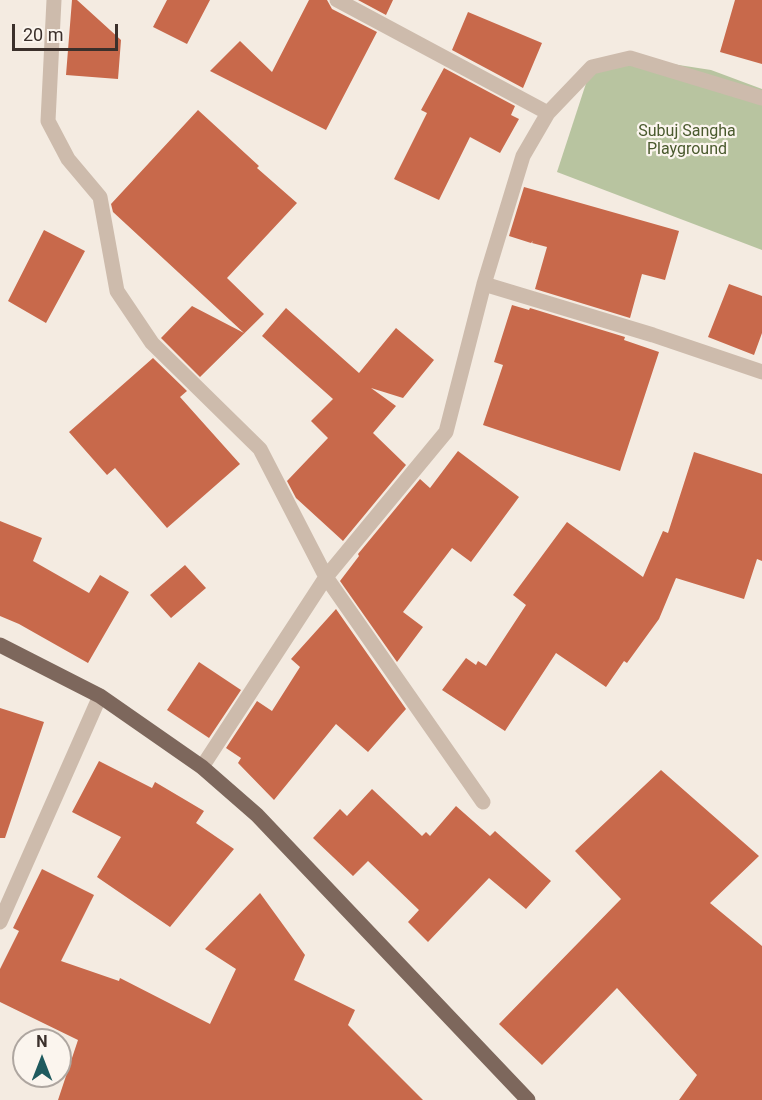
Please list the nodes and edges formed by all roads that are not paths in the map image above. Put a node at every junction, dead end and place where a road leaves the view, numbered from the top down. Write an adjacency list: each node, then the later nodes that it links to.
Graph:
1 (54, 0): 7 (street)
2 (337, 0): 4 (street)
3 (762, 98): 4 (street)
4 (548, 113): 5 (street)
5 (484, 284): 6 (street); 7 (street)
6 (762, 372)
7 (326, 577): 10 (street); 11 (street)
8 (0, 645): 9 (main road)
9 (100, 696): 10 (main road); 12 (street)
10 (202, 766): 13 (main road)
11 (483, 802)
12 (0, 922)
13 (528, 1100)

